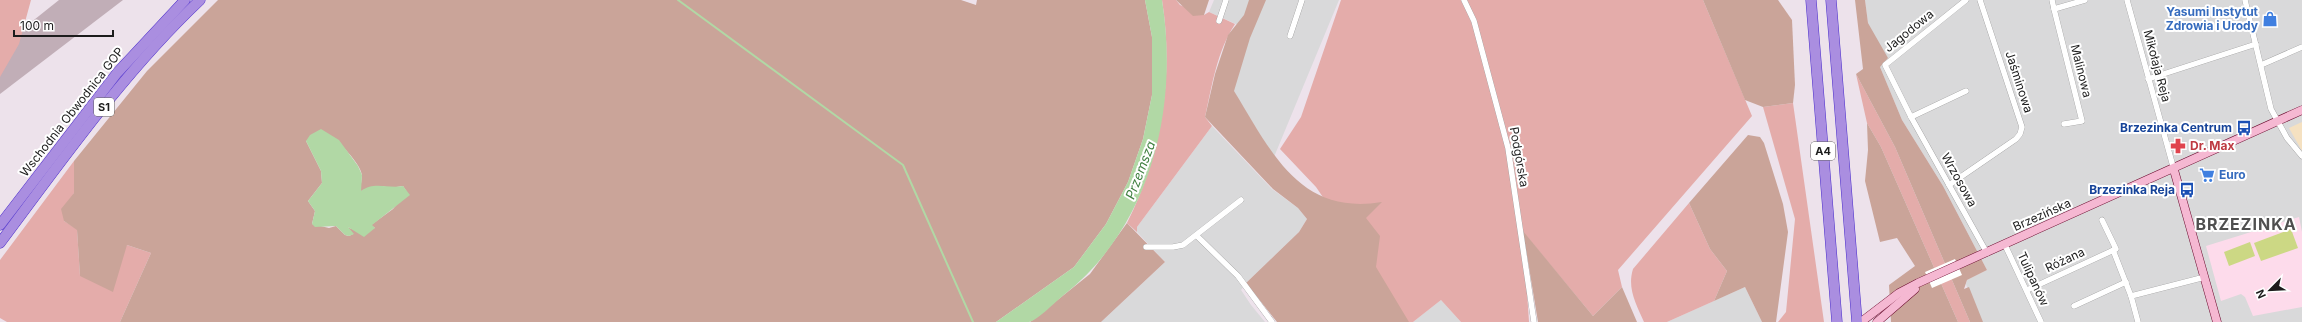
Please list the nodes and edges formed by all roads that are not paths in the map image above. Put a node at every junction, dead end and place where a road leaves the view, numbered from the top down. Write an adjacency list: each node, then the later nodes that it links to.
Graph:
1 (185, 0): 32 (highway, Wschodnia Obwodnica GOP / S1)
2 (200, 0): 34 (highway, Wschodnia Obwodnica GOP / S1)
3 (1226, 0): 15 (street)
4 (1302, 0): 16 (street)
5 (1464, 0): 46 (street, Podgórska)
6 (1966, 0): 19 (street, Jagodowa)
7 (1980, 0): 29 (street, Jaśminowa)
8 (2052, 0): 14 (street, Malinowa)
9 (2085, 0): 14 (street)
10 (2127, 0): 21 (street, Mikołaja Reja)
11 (2245, 0): 17 (street)
12 (1811, 1): 47 (highway, A4)
13 (1832, 3): 48 (highway, A4)
14 (2054, 9): 26 (street, Malinowa)
15 (1219, 21)
16 (1290, 36)
17 (2256, 44): 20 (street); 21 (street)
18 (2302, 47): 20 (street)
19 (1885, 65): 24 (street, Wrzosowa)
20 (2261, 65): 25 (street)
21 (2148, 79): 28 (street, Mikołaja Reja)
22 (1966, 91): 24 (street)
23 (2302, 110): 25 (main road, Brzezińska)
24 (1911, 117): 29 (street, Wrzosowa)
25 (2277, 122): 27 (street); 28 (main road, Brzezińska)
26 (2064, 124)
27 (2302, 157)
28 (2174, 170): 35 (main road, Brzezińska); 39 (main road, Mikołaja Reja)
29 (1949, 185): 38 (street, Wrzosowa)
30 (1241, 200): 33 (street)
31 (2102, 220): 37 (street)
32 (2, 223)
33 (1197, 236): 36 (street); 45 (street)
34 (0, 243)
35 (2005, 245): 38 (main road, Brzezińska); 42 (street, Tulipanów)
36 (1146, 247)
37 (2114, 250): 41 (street); 42 (street, Różana)
38 (1987, 253): 40 (main road, Brzezińska)
39 (2205, 277): 43 (street); 53 (main road, Mikołaja Reja)
40 (1929, 280): 49 (main road, Brzezińska); 50 (main road, Brzezińska)
41 (2126, 282): 43 (street); 44 (street)
42 (2027, 290): 51 (street, Tulipanów)
43 (2131, 296): 52 (street)
44 (2074, 306)
45 (1272, 322)
46 (1534, 322)
47 (1837, 322)
48 (1857, 322)
49 (1861, 322)
50 (1876, 322)
51 (2041, 322)
52 (2138, 322)
53 (2217, 322)

